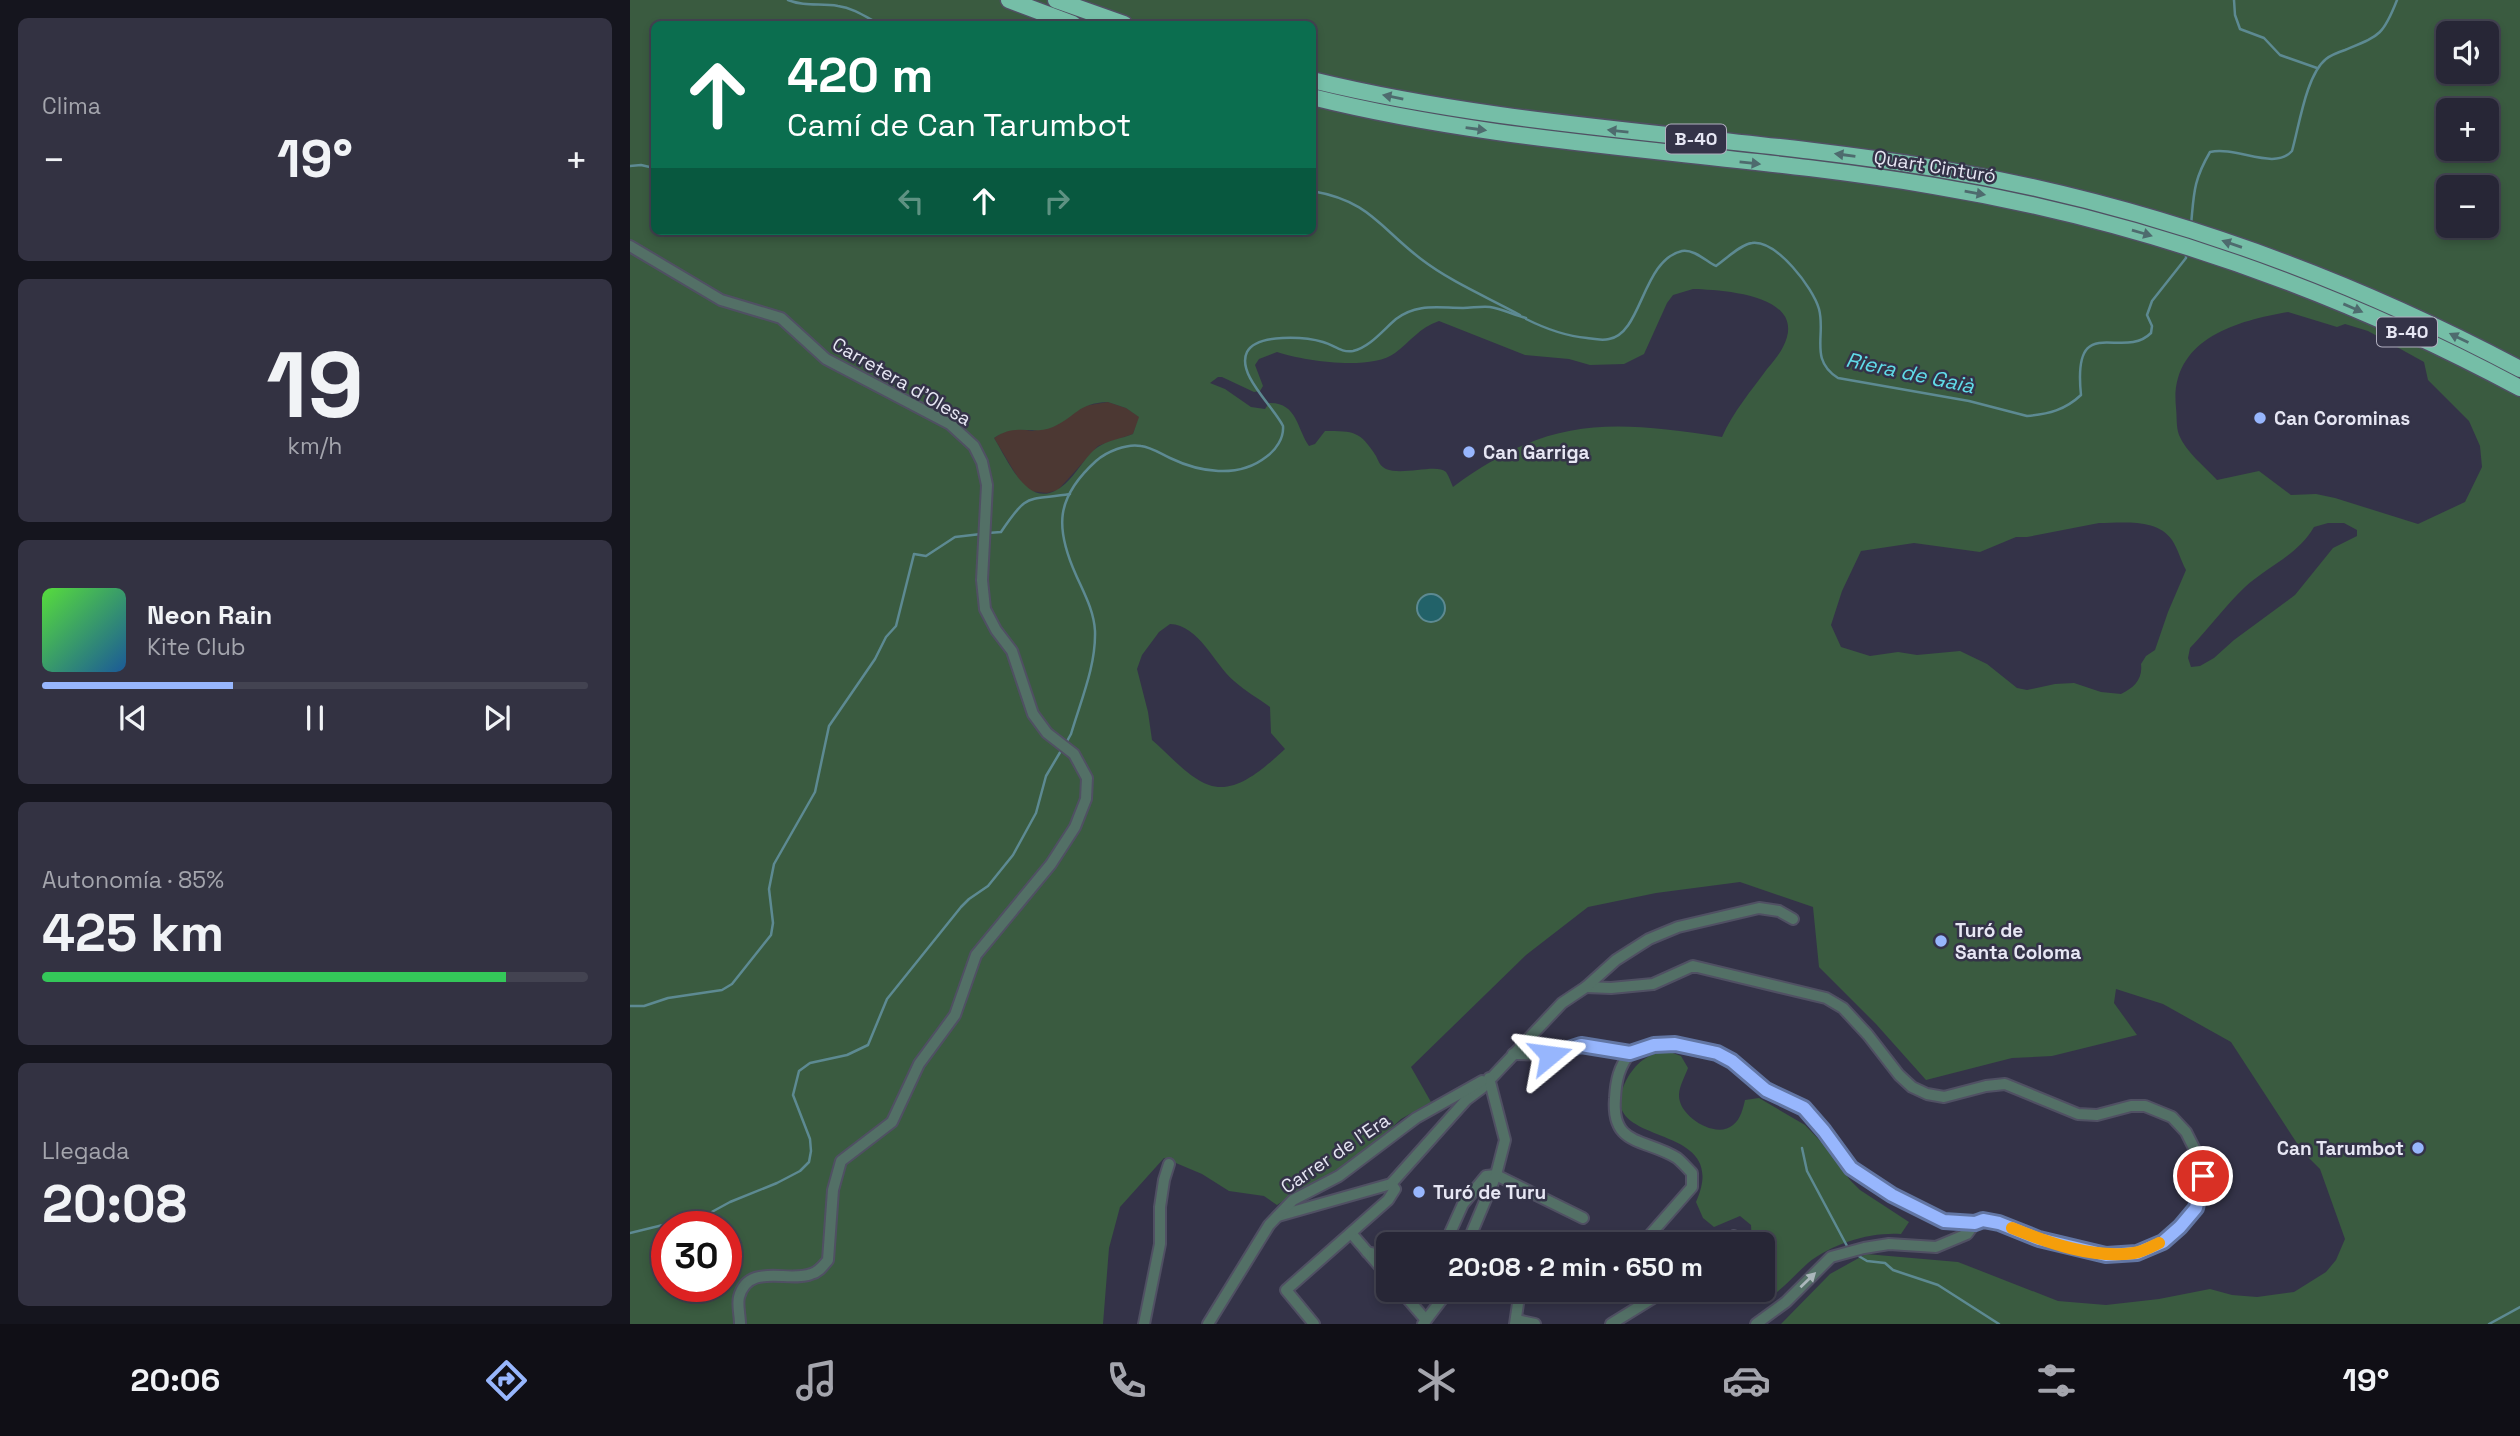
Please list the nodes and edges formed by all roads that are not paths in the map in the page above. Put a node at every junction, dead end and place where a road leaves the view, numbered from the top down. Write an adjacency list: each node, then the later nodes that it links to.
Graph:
1 (1009, 0): 3 (highway)
2 (1056, 0): 4 (highway)
3 (1065, 21)
4 (1115, 21)
5 (1316, 80): 7 (highway, Quart Cinturó / B-40, one-way to 5)
6 (1316, 98): 7 (highway, Quart Cinturó / B-40, one-way to 7)
7 (2078, 207): 9 (highway, Quart Cinturó / B-40)
8 (630, 246): 38 (street, Carretera d'Olesa)
9 (2293, 275): 10 (highway, Quart Cinturó / B-40, one-way to 9); 11 (highway, Quart Cinturó / B-40, one-way to 11)
10 (2520, 369)
11 (2520, 388)
12 (1793, 919): 13 (street)
13 (1586, 987): 15 (street); 23 (street)
14 (1630, 1053): 15 (street); 22 (street); 26 (street)
15 (1513, 1054): 16 (street)
16 (1489, 1078): 18 (street); 19 (street); 20 (street, Carrer de l'Era)
17 (1169, 1164): 39 (street)
18 (1496, 1175): 21 (street); 24 (street); 25 (street)
19 (1391, 1184): 20 (street); 27 (street)
20 (1278, 1216): 40 (street, Carrer de l'Era)
21 (1583, 1218)
22 (1948, 1221): 23 (street); 28 (street)
23 (1975, 1223): 28 (street)
24 (1451, 1232)
25 (1472, 1232)
26 (1653, 1232)
27 (1351, 1234): 29 (street); 41 (street)
28 (1956, 1240): 44 (street, one-way to 28)
29 (1367, 1252): 30 (street); 31 (street)
30 (1376, 1254)
31 (1376, 1262)
32 (1408, 1302): 36 (street)
33 (1440, 1302): 36 (street)
34 (1518, 1302): 37 (street)
35 (1647, 1302): 43 (street)
36 (1424, 1322)
37 (1516, 1322): 42 (street)
38 (740, 1324)
39 (1144, 1324)
40 (1208, 1324)
41 (1314, 1324)
42 (1535, 1324)
43 (1611, 1324)
44 (1756, 1324)

